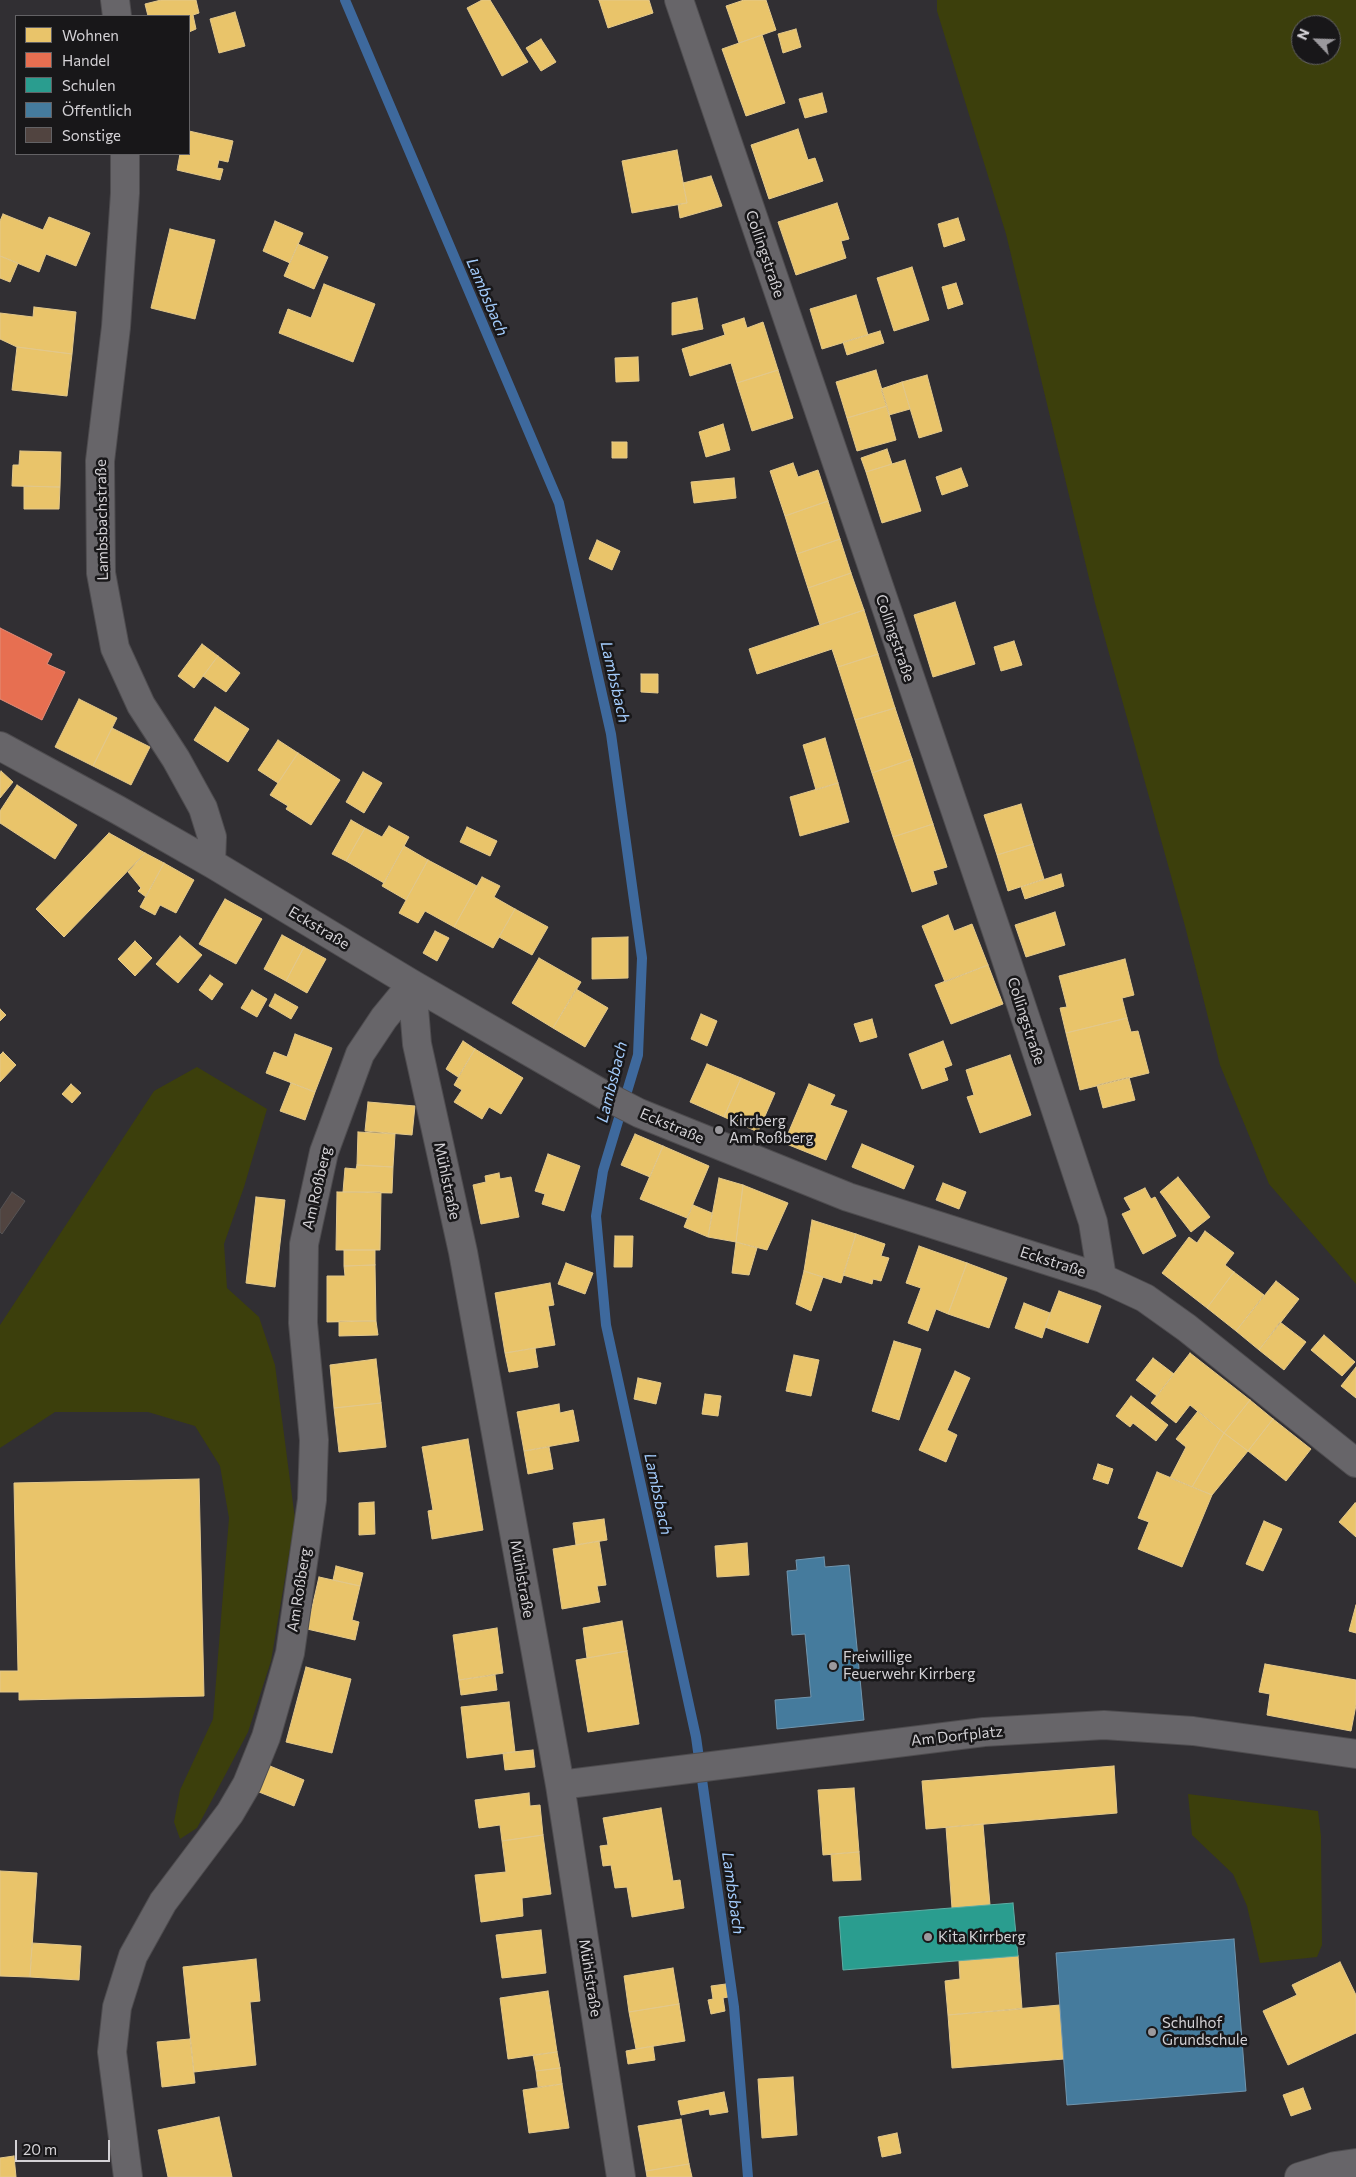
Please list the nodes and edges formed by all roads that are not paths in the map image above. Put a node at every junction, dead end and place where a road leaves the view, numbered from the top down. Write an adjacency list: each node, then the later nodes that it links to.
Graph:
1 (115, 0): 3 (street)
2 (679, 0): 8 (street, Collingstraße)
3 (117, 15)
4 (125, 155): 6 (street, Lambsbachstraße)
5 (0, 746): 6 (street, Eckstraße)
6 (211, 863): 7 (street, Eckstraße)
7 (412, 984): 8 (street, Eckstraße); 11 (street, Mühlstraße); 13 (street, Am Roßberg)
8 (1102, 1278): 9 (street, Eckstraße)
9 (1356, 1463)
10 (1356, 1754): 11 (street, Am Dorfplatz)
11 (560, 1785): 14 (street, Mühlstraße)
12 (1356, 2163): 15 (street)
13 (128, 2177)
14 (621, 2177)
15 (1299, 2177)

